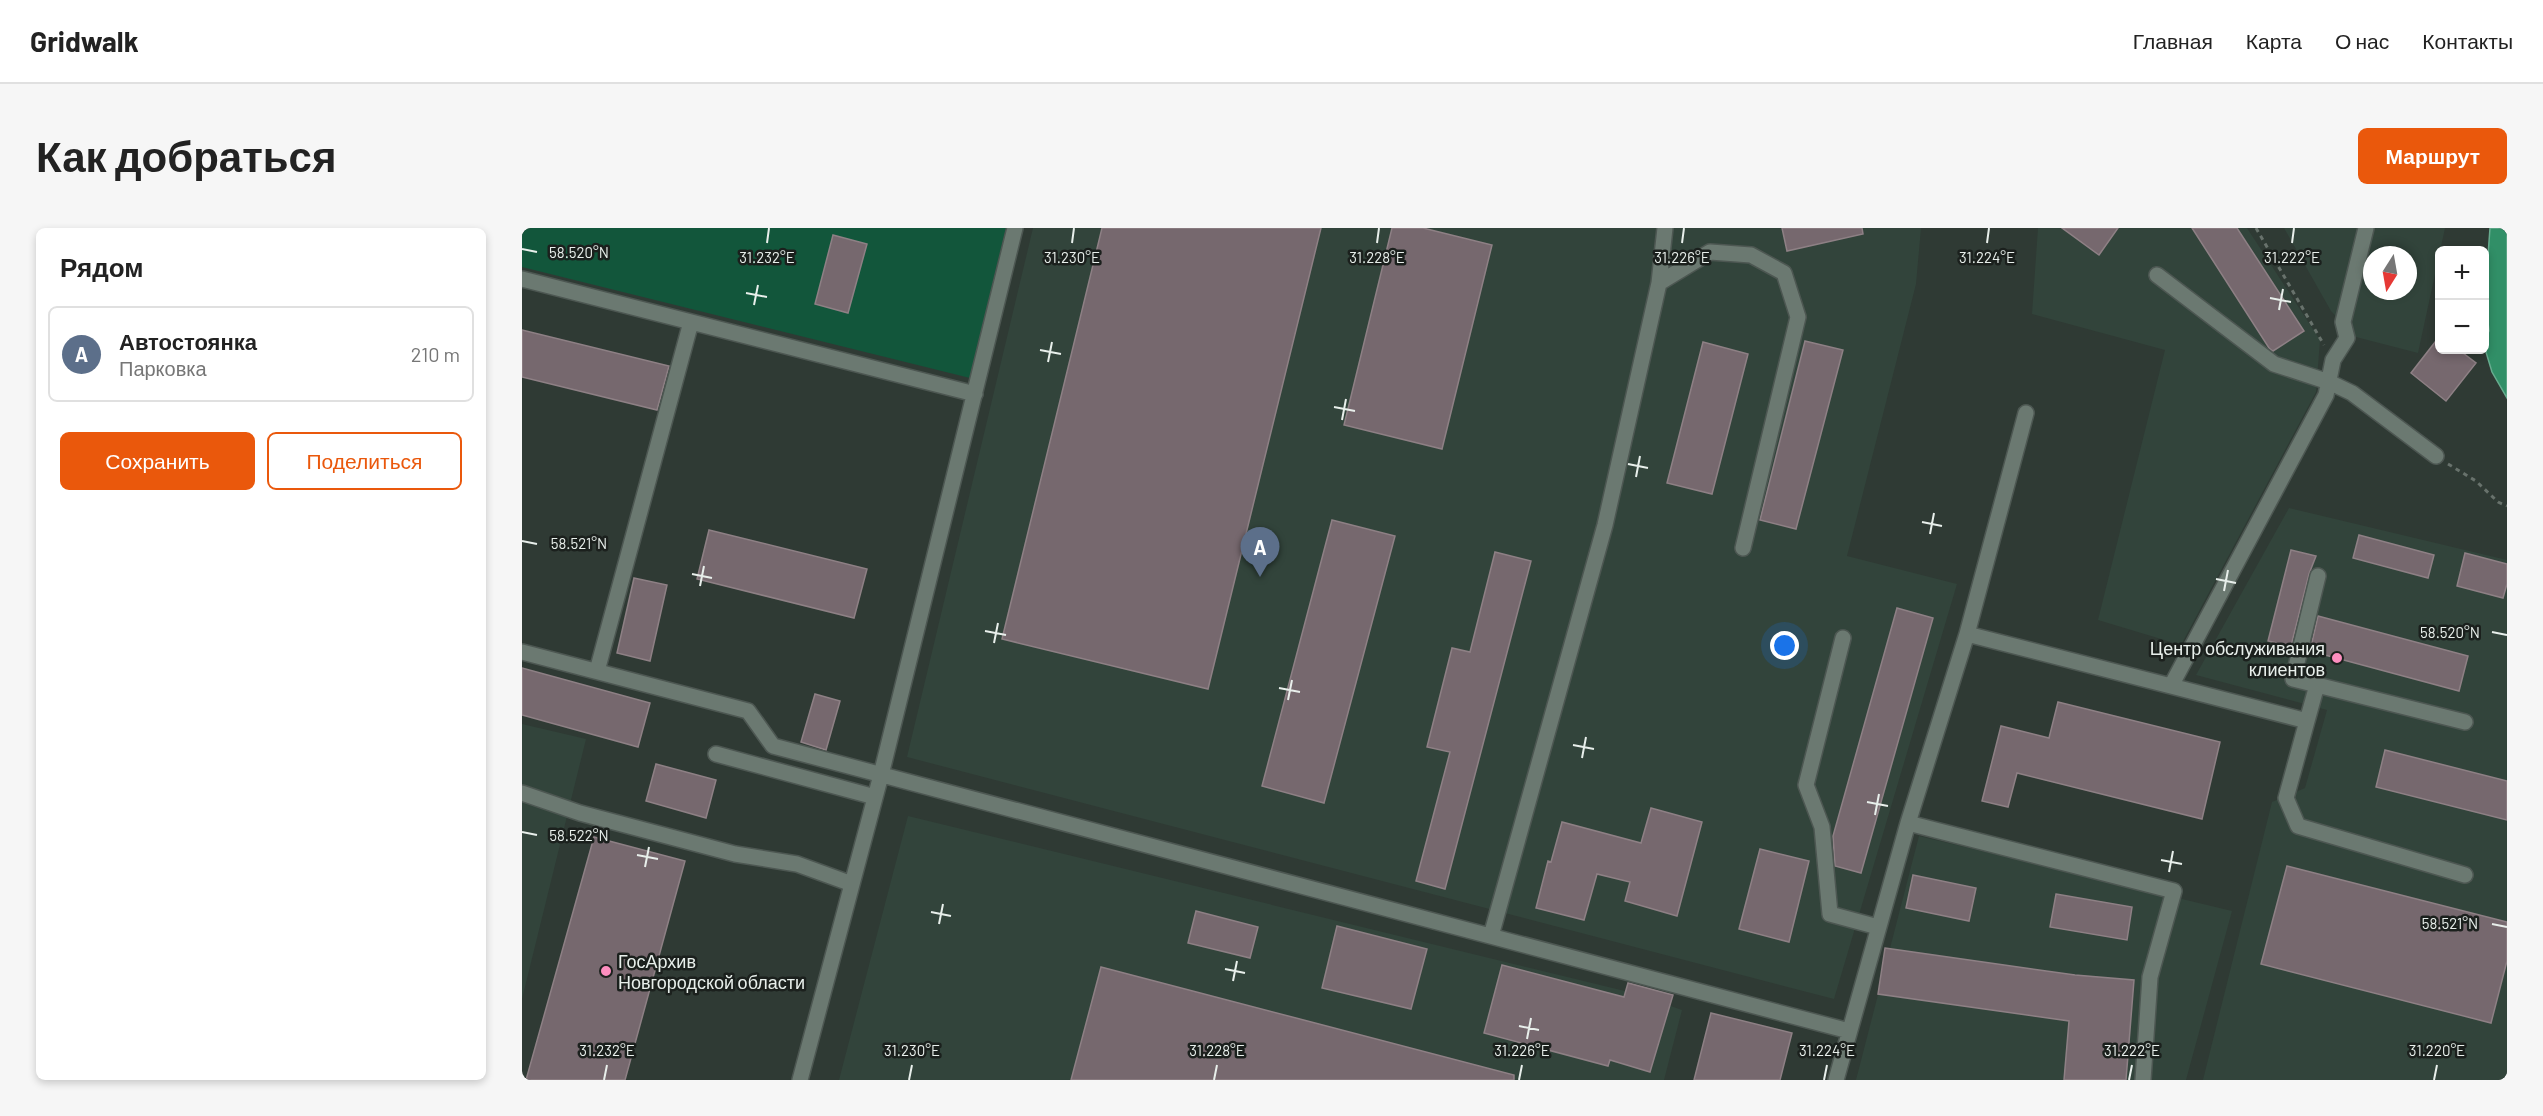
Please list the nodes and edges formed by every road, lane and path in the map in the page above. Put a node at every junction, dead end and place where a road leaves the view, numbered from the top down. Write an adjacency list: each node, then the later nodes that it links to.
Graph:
1 (1015, 228): 11 (street)
2 (1665, 228): 7 (street)
3 (2256, 228): 9 (path)
4 (2366, 228): 9 (street)
5 (2157, 274): 10 (street)
6 (522, 279): 8 (street)
7 (1659, 283): 15 (street); 33 (street)
8 (691, 322): 11 (street); 20 (street)
9 (2333, 360): 10 (street)
10 (2329, 382): 13 (street); 22 (street)
11 (975, 394): 26 (street)
12 (2026, 413): 17 (street)
13 (2436, 456): 14 (path)
14 (2507, 506)
15 (1743, 548)
16 (2318, 576): 21 (street)
17 (1967, 634): 22 (street); 29 (street)
18 (1843, 638): 32 (street)
19 (522, 652): 20 (street)
20 (597, 671): 26 (street)
21 (2317, 685): 23 (street); 24 (street)
22 (2171, 686): 23 (street)
23 (2307, 721): 30 (street)
24 (2465, 722)
25 (716, 754): 28 (street)
26 (881, 776): 28 (street); 33 (street)
27 (522, 793): 31 (street)
28 (875, 797): 31 (street)
29 (1908, 823): 32 (street); 37 (street)
30 (2464, 875)
31 (852, 884): 35 (street)
32 (1878, 927): 34 (street)
33 (1491, 936): 34 (street)
34 (1849, 1031): 36 (street)
35 (800, 1080)
36 (1836, 1080)
37 (2143, 1080)

